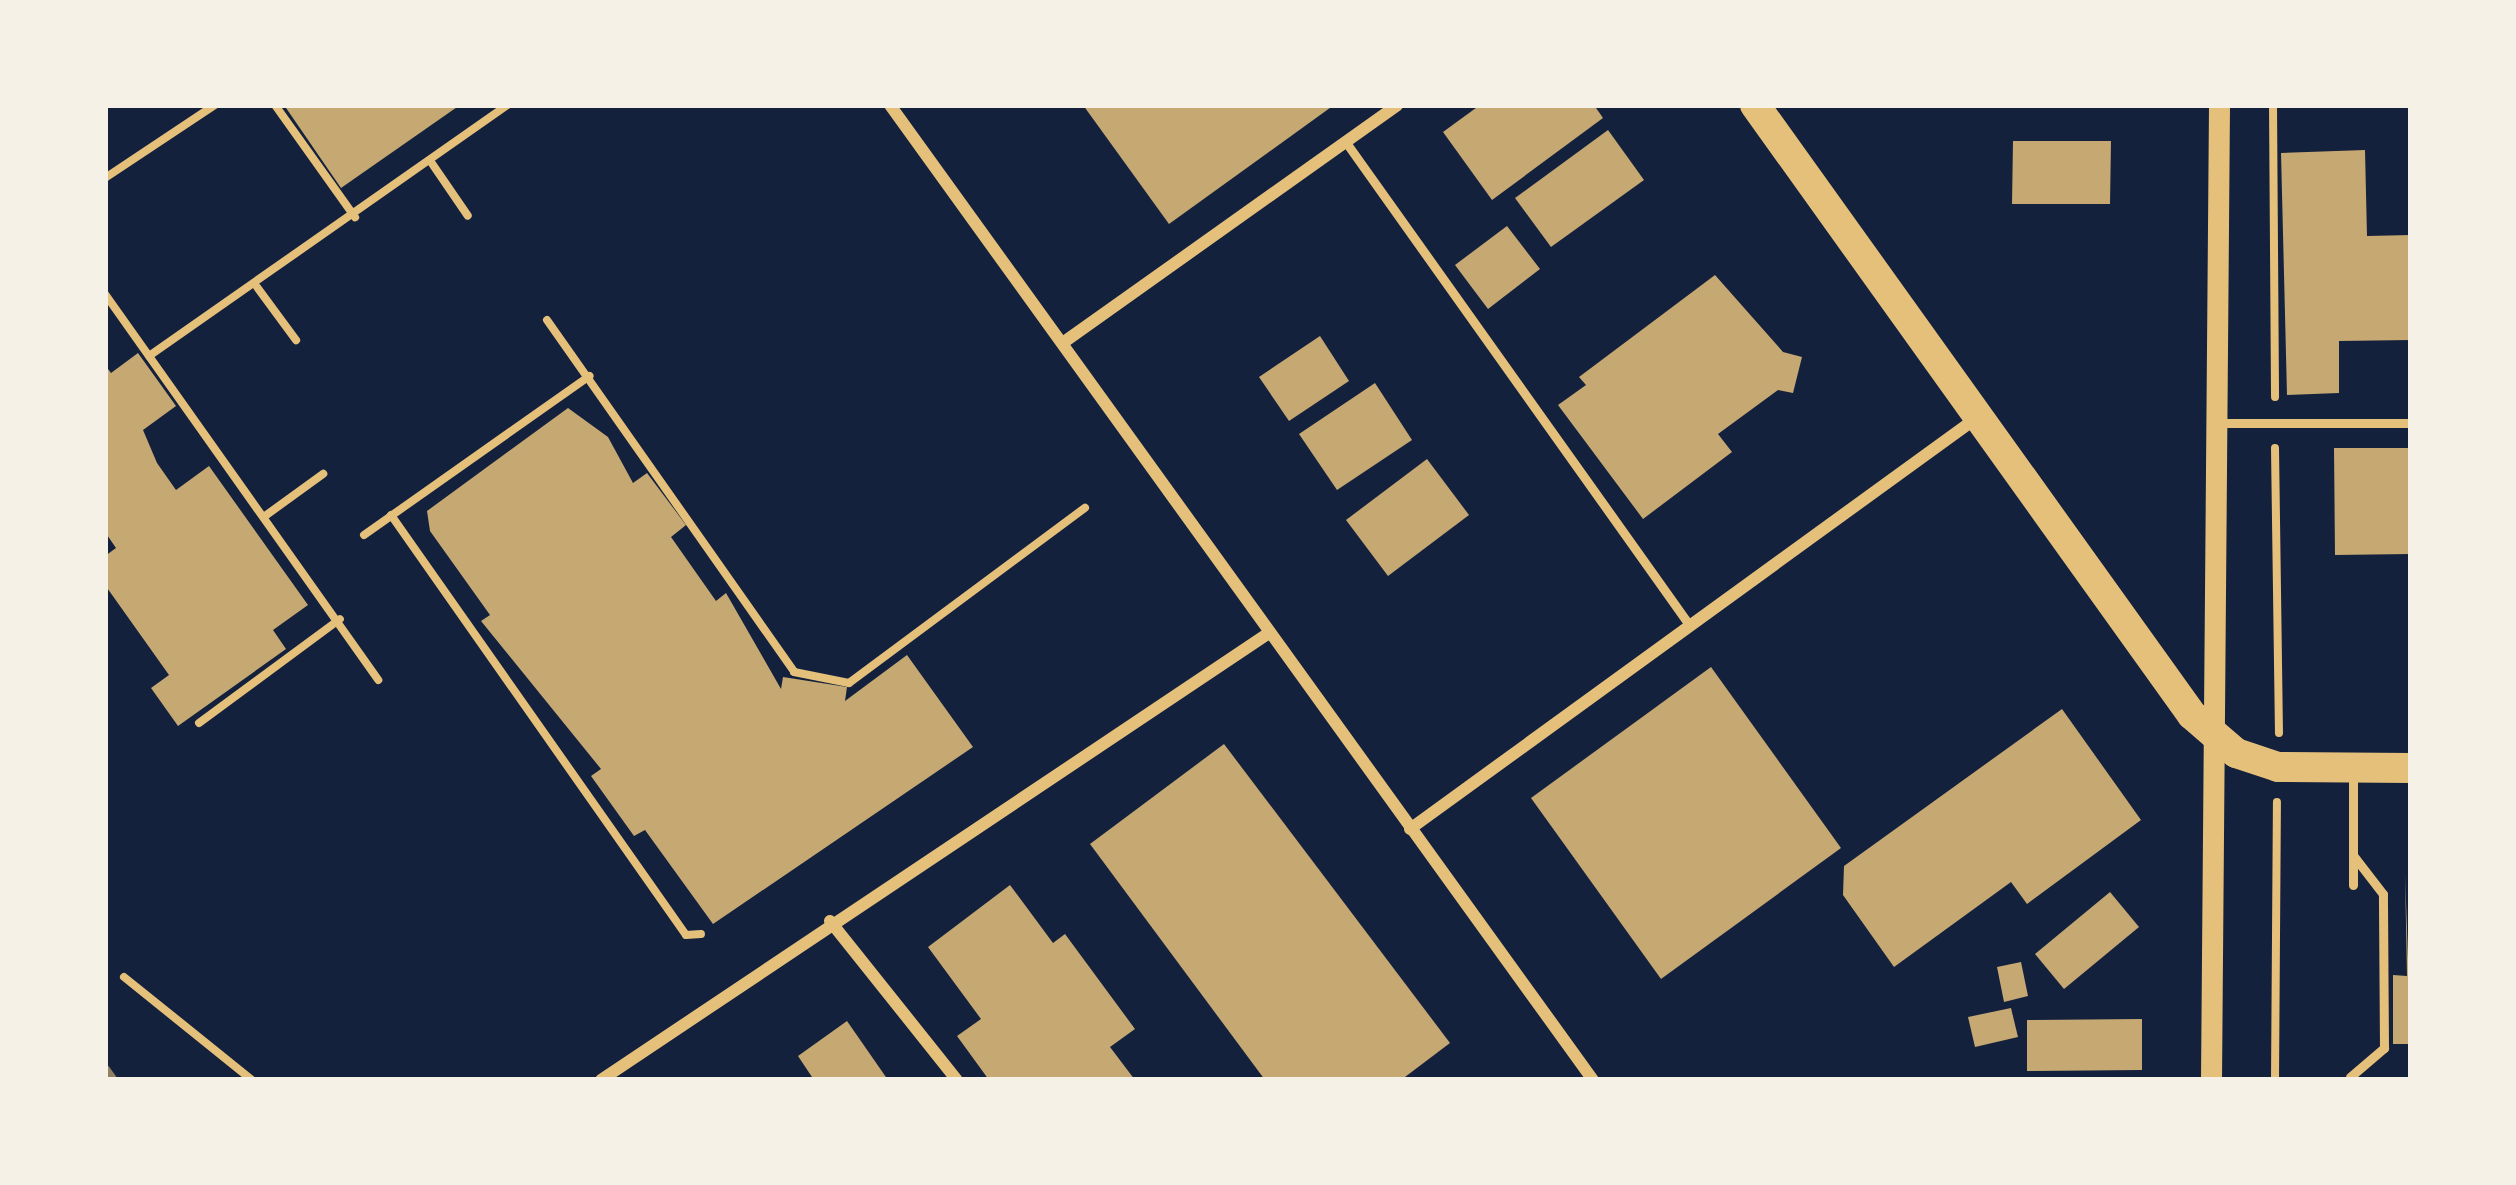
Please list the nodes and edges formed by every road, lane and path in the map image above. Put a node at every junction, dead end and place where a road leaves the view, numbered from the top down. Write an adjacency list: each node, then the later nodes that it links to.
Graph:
1 (215, 105): 10 (path)
2 (275, 105): 12 (path)
3 (508, 105): 9 (path)
4 (890, 105): 17 (street)
5 (1397, 105): 8 (street)
6 (1755, 105): 20 (main road)
7 (2219, 105): 21 (street)
8 (1345, 141): 17 (street); 29 (lane)
9 (431, 162): 11 (path); 12 (path)
10 (105, 178)
11 (468, 216)
12 (355, 217): 13 (path)
13 (257, 287): 16 (path); 18 (path)
14 (105, 294): 18 (path)
15 (547, 320): 19 (path)
16 (296, 340)
17 (1064, 342): 30 (street)
18 (149, 356): 26 (path)
19 (589, 376): 24 (path); 25 (path)
20 (1976, 418): 29 (street); 33 (main road)
21 (2221, 423): 22 (lane); 33 (street)
22 (2411, 423)
23 (323, 474): 26 (path)
24 (1085, 508)
25 (391, 515): 27 (path); 41 (path)
26 (265, 516): 28 (path)
27 (364, 536)
28 (340, 619): 31 (path); 32 (path)
29 (1690, 626): 37 (street)
30 (1269, 633): 37 (street); 40 (street)
31 (378, 680)
32 (199, 723)
33 (2216, 739): 34 (main road); 48 (street)
34 (2353, 768): 35 (main road); 38 (lane)
35 (2411, 768)
36 (2277, 814): 49 (path)
37 (1410, 829): 47 (street)
38 (2353, 855): 39 (lane); 43 (lane)
39 (2353, 885)
40 (830, 921): 45 (street); 46 (street)
41 (701, 934)
42 (124, 977): 44 (path)
43 (2350, 1077)
44 (252, 1080)
45 (601, 1080)
46 (957, 1080)
47 (1593, 1080)
48 (2211, 1080)
49 (2275, 1080)

